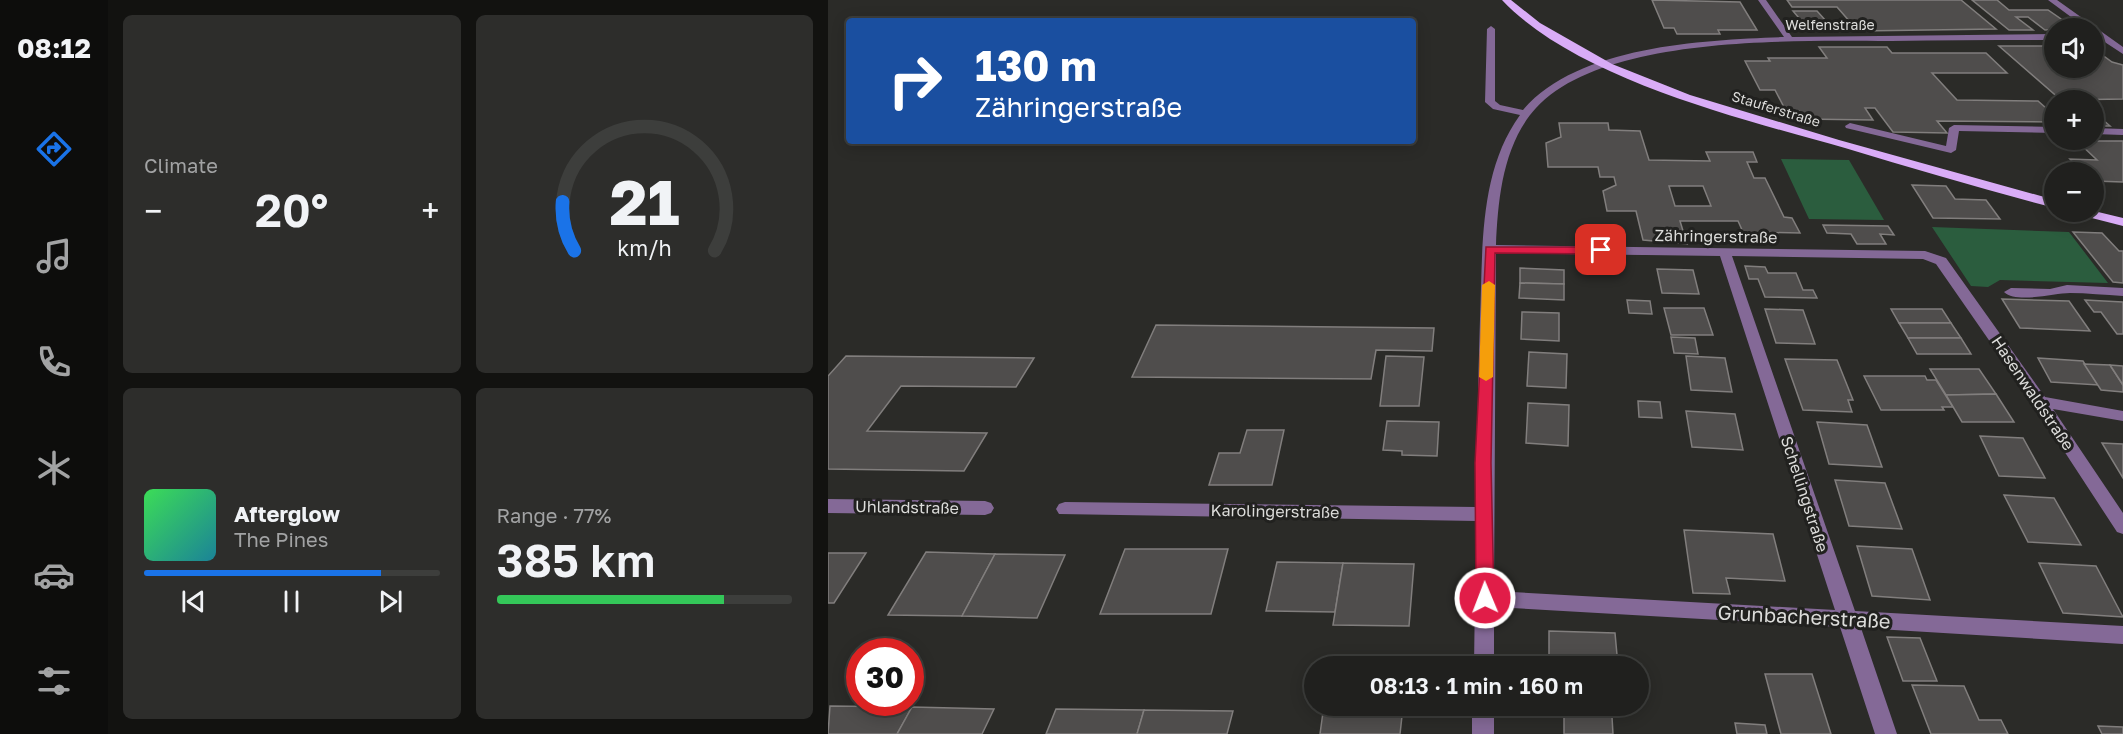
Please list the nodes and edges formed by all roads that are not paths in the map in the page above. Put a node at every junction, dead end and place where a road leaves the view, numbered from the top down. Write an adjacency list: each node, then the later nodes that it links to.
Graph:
1 (1506, 0): 12 (main road, Stauferstraße)
2 (1762, 0): 9 (street)
3 (2052, 0): 4 (street)
4 (2076, 18)
5 (1491, 29): 13 (street)
6 (2123, 35): 8 (street)
7 (2044, 37): 9 (street, Welfenstraße)
8 (2104, 37)
9 (1789, 38): 12 (street, Welfenstraße)
10 (2104, 40): 11 (street)
11 (2123, 51)
12 (1608, 64): 13 (street); 18 (main road, Stauferstraße)
13 (1526, 114): 21 (street)
14 (1850, 126): 15 (street)
15 (2044, 130)
16 (2104, 131): 17 (street)
17 (2123, 132)
18 (2044, 201)
19 (2104, 217): 20 (main road)
20 (2123, 223)
21 (1490, 249): 22 (street, Zähringerstraße); 31 (street)
22 (1725, 253): 23 (street, Zähringerstraße); 34 (street, Schellingstraße)
23 (1941, 261): 26 (street, Hasenwaldstraße)
24 (2011, 292): 25 (street)
25 (2123, 292)
26 (2040, 401): 27 (street); 32 (street, Hasenwaldstraße)
27 (2123, 416)
28 (828, 506): 29 (street, Uhlandstraße)
29 (985, 508)
30 (1065, 509): 31 (street, Karolingerstraße)
31 (1484, 514): 33 (street)
32 (2123, 527)
33 (1485, 598): 34 (street, Grunbacherstraße); 36 (street)
34 (1847, 620): 35 (street, Grunbacherstraße); 39 (street, Schellingstraße)
35 (2123, 634)
36 (1484, 656)
37 (1483, 716): 38 (street)
38 (1483, 734)
39 (1886, 734)

